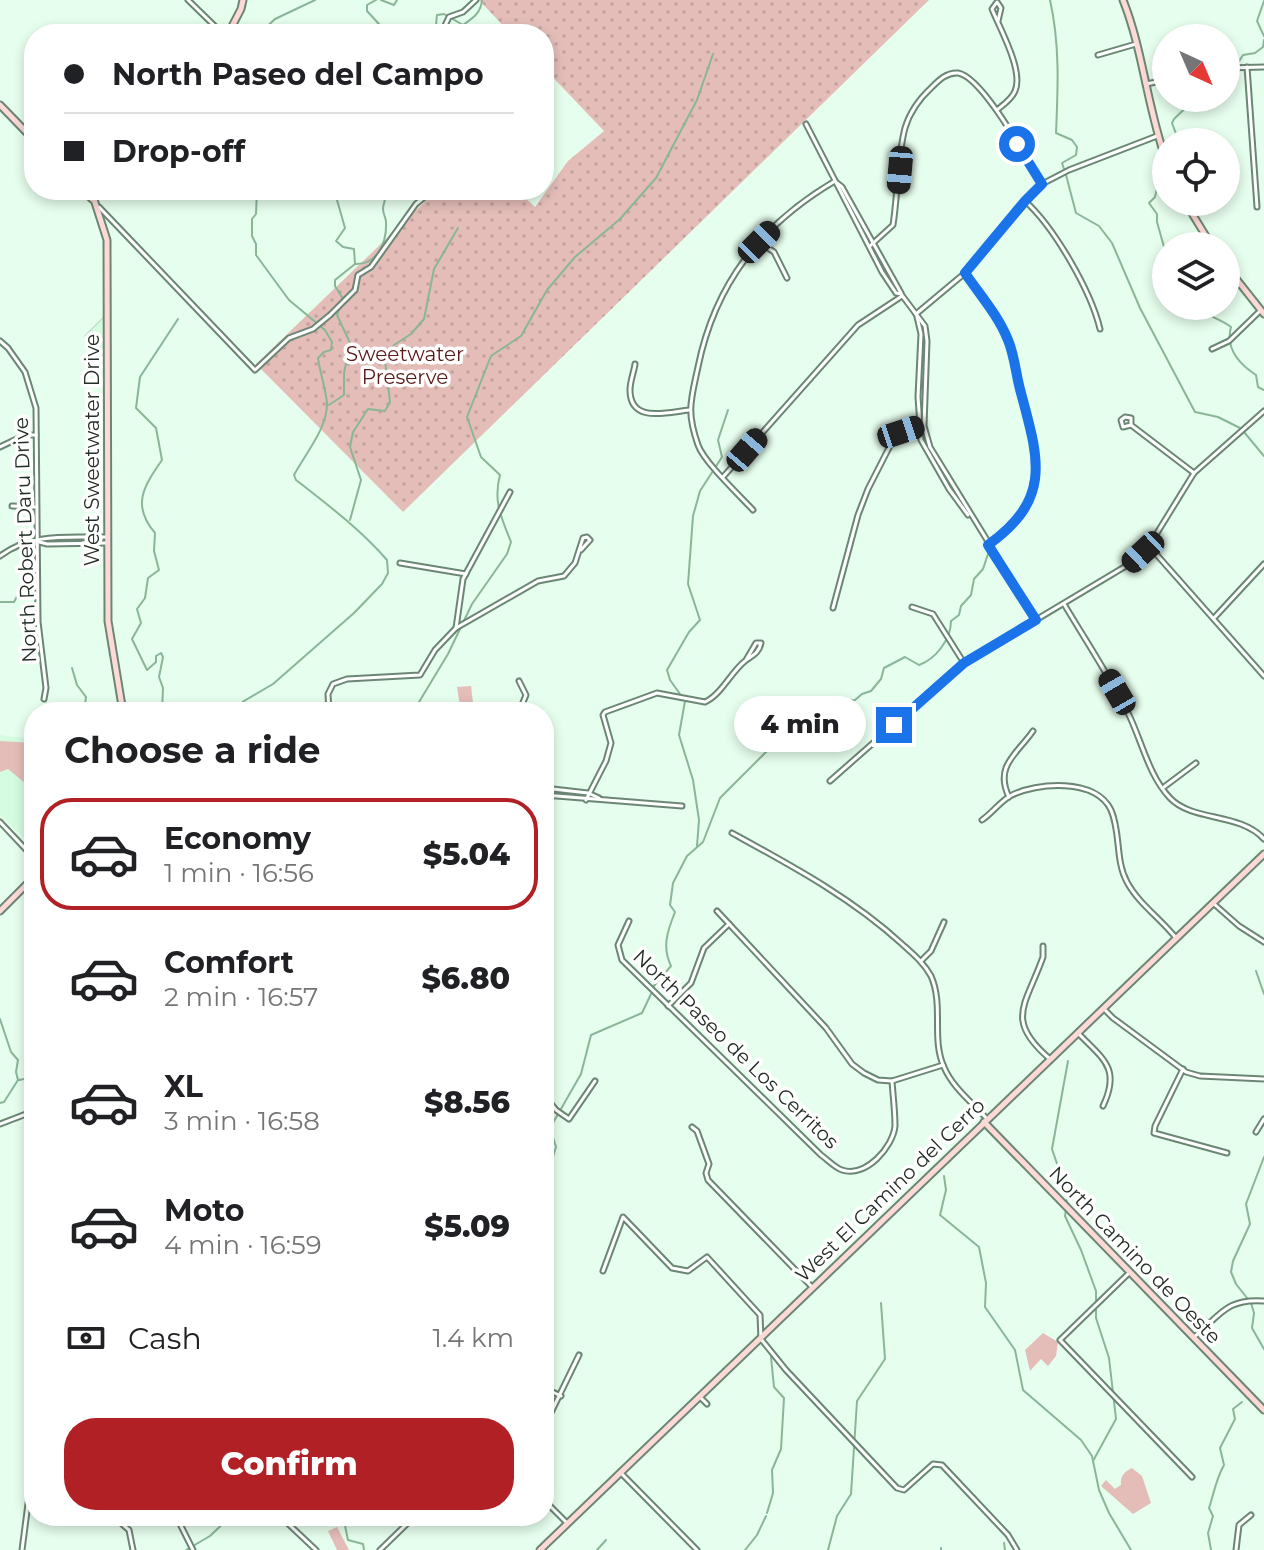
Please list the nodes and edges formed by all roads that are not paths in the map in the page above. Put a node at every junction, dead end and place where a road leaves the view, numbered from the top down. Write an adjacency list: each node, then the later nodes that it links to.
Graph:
1 (188, 0): 6 (street)
2 (243, 0): 7 (street)
3 (476, 0): 8 (street)
4 (1123, 0): 9 (street)
5 (998, 21): 17 (street)
6 (215, 24)
7 (231, 24)
8 (446, 24)
9 (1136, 44): 10 (street); 15 (street)
10 (1098, 55)
11 (1240, 67): 12 (street)
12 (1247, 67): 13 (street); 27 (street)
13 (1264, 67)
14 (1152, 83): 15 (street)
15 (1144, 85): 19 (street)
16 (0, 105): 20 (street)
17 (997, 110): 23 (street); 29 (street)
18 (806, 124): 22 (street)
19 (1155, 128)
20 (24, 130)
21 (1152, 138): 23 (street)
22 (836, 182): 28 (street); 29 (street)
23 (1042, 184): 26 (street)
24 (92, 200): 25 (street); 52 (street, West Sweetwater Drive)
25 (421, 200)
26 (1025, 201): 30 (street); 36 (street)
27 (1257, 207)
28 (759, 242): 31 (street); 40 (street)
29 (871, 245): 33 (street)
30 (965, 273): 35 (street); 54 (street)
31 (787, 278)
32 (1240, 284): 34 (street)
33 (902, 295): 35 (street); 47 (street)
34 (1262, 312): 38 (street)
35 (917, 315): 43 (street)
36 (1100, 329)
37 (0, 341): 44 (street, North Robert Daru Drive)
38 (1212, 349)
39 (635, 364): 40 (street)
40 (689, 410): 47 (street)
41 (1264, 411): 46 (street)
42 (1131, 425): 46 (street)
43 (921, 426): 54 (street); 63 (street)
44 (36, 435): 45 (street); 50 (street, North Robert Daru Drive)
45 (0, 447)
46 (1194, 473): 55 (street)
47 (723, 477): 51 (street)
48 (510, 492): 60 (street)
49 (12, 506): 50 (street)
50 (35, 507): 53 (street, North Robert Daru Drive)
51 (753, 510)
52 (108, 540): 53 (street); 53 (street); 72 (street, West Sweetwater Drive)
53 (36, 541): 57 (street); 71 (street, North Robert Daru Drive)
54 (988, 545): 65 (street)
55 (1149, 546): 61 (street); 64 (street)
56 (581, 550): 66 (street)
57 (0, 556)
58 (400, 563): 60 (street)
59 (1264, 564): 64 (street)
60 (466, 574): 66 (street)
61 (1064, 604): 65 (street); 78 (street)
62 (912, 607): 68 (street)
63 (833, 608)
64 (1214, 618): 69 (street)
65 (1036, 620): 68 (street)
66 (456, 628): 73 (street)
67 (746, 660): 80 (street)
68 (964, 663): 77 (street)
69 (1264, 676)
70 (519, 681): 74 (street)
71 (44, 699)
72 (121, 702)
73 (328, 702)
74 (523, 702)
75 (1033, 731): 82 (street)
76 (1196, 763): 78 (street)
77 (830, 781)
78 (1163, 788): 89 (street)
79 (554, 789): 80 (street)
80 (588, 793): 83 (street); 84 (street)
81 (554, 796): 84 (street)
82 (1009, 797): 86 (street); 99 (street)
83 (599, 798): 84 (street); 85 (street)
84 (586, 800)
85 (682, 806)
86 (982, 820)
87 (0, 822): 90 (street)
88 (732, 833): 102 (street)
89 (1264, 839)
90 (24, 847)
91 (1264, 854): 93 (street, West El Camino del Cerro)
92 (24, 887): 94 (street)
93 (1213, 903): 99 (street, West El Camino del Cerro); 100 (street)
94 (0, 911)
95 (717, 911): 98 (street)
96 (629, 921): 103 (street, North Paseo de Los Cerritos)
97 (944, 922): 102 (street)
98 (729, 924): 103 (street); 111 (street)
99 (1177, 938): 104 (street, West El Camino del Cerro)
100 (1264, 942)
101 (1043, 946): 106 (street)
102 (921, 961): 107 (street)
103 (668, 1006): 111 (street, North Paseo de Los Cerritos)
104 (1103, 1008): 105 (street, West El Camino del Cerro); 108 (street)
105 (1078, 1033): 106 (street, West El Camino del Cerro); 112 (street)
106 (1050, 1059): 116 (street, West El Camino del Cerro)
107 (943, 1065): 111 (street); 116 (street, North Camino de Oeste)
108 (1183, 1069): 109 (street); 120 (street)
109 (1264, 1079)
110 (595, 1081): 113 (street)
111 (892, 1081)
112 (1103, 1106)
113 (554, 1108)
114 (24, 1115): 117 (street)
115 (1264, 1119): 119 (street)
116 (986, 1120): 122 (street, North Camino de Oeste); 123 (street, West El Camino del Cerro)
117 (0, 1124)
118 (692, 1127): 123 (street)
119 (1256, 1132)
120 (1227, 1153)
121 (603, 1271): 125 (street)
122 (1129, 1273): 126 (street, North Camino de Oeste); 135 (street)
123 (812, 1287): 125 (street, West El Camino del Cerro)
124 (1264, 1301): 126 (street)
125 (760, 1337): 129 (street, West El Camino del Cerro); 151 (street)
126 (1194, 1337): 133 (street, North Camino de Oeste)
127 (579, 1355): 130 (street)
128 (554, 1393): 130 (street)
129 (699, 1395): 131 (street); 134 (street, West El Camino del Cerro)
130 (561, 1396): 132 (street)
131 (707, 1404)
132 (554, 1409)
133 (1264, 1410)
134 (619, 1471): 138 (street, West El Camino del Cerro); 150 (street)
135 (1192, 1477)
136 (554, 1510): 138 (street)
137 (1251, 1515): 152 (street)
138 (567, 1523): 149 (street, West El Camino del Cerro)
139 (25, 1526): 144 (street)
140 (124, 1526): 145 (street)
141 (181, 1526): 146 (street)
142 (291, 1526): 147 (street)
143 (405, 1526): 148 (street)
144 (22, 1550)
145 (133, 1550)
146 (193, 1550)
147 (316, 1550)
148 (380, 1550)
149 (540, 1550)
150 (697, 1550)
151 (1017, 1550)
152 (1236, 1550)

